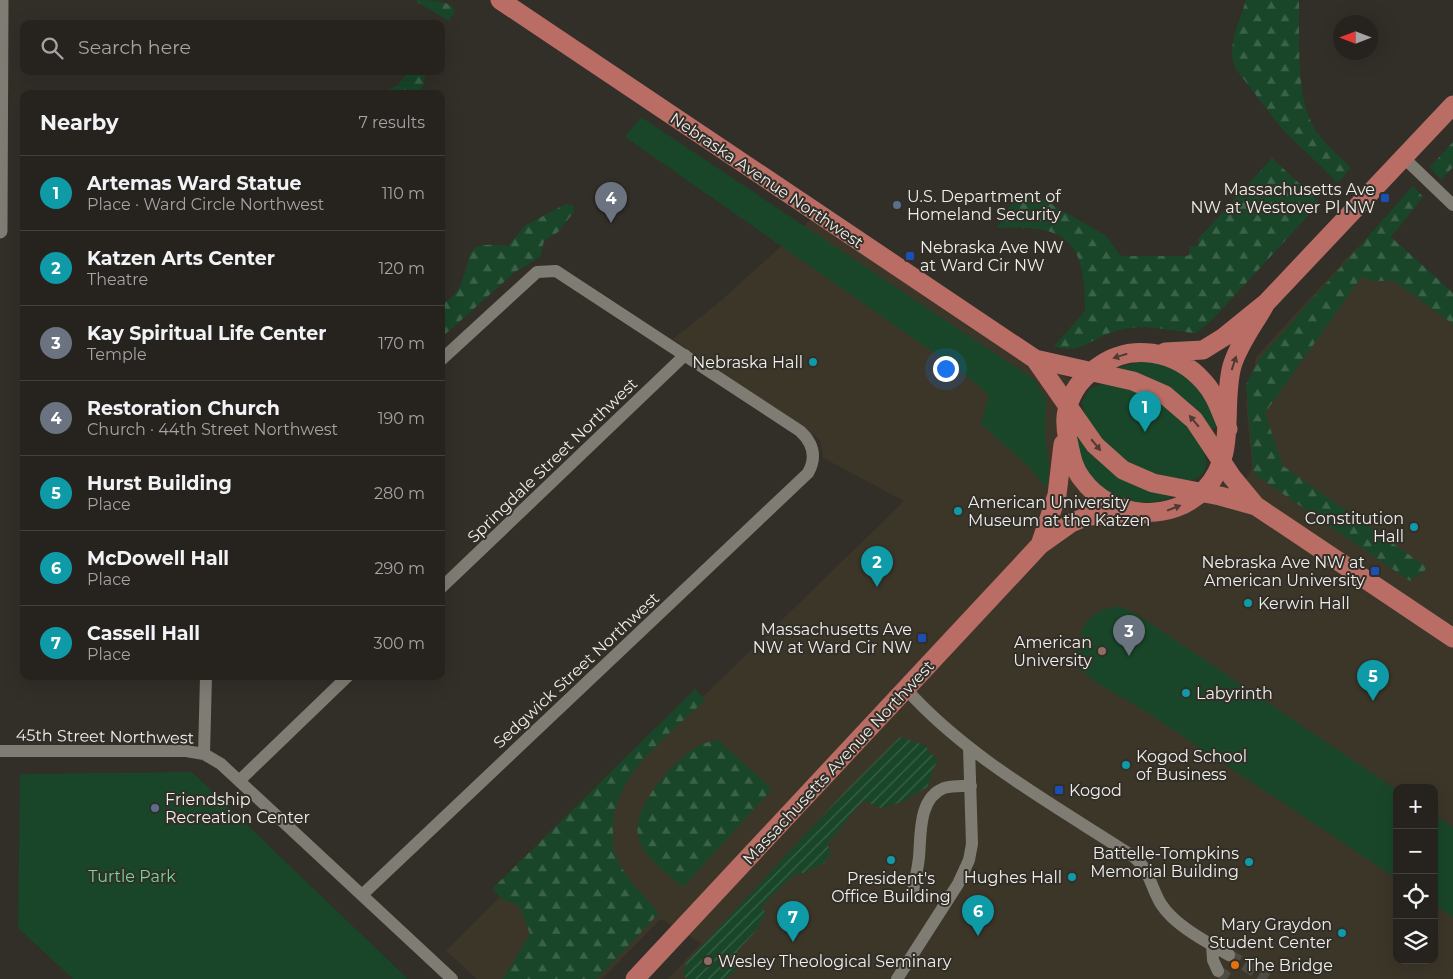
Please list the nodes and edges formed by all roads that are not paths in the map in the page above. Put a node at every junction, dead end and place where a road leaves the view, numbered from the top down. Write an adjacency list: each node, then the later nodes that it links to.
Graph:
1 (0, 0): 3 (street)
2 (500, 0): 12 (main road, Nebraska Avenue Northwest)
3 (0, 71): 7 (street)
4 (1453, 105): 5 (main road)
5 (1404, 158): 6 (street); 8 (main road)
6 (1453, 204)
7 (0, 231)
8 (1266, 303): 9 (main road); 16 (main road, one-way to 8)
9 (1153, 352): 13 (main road, Massachusetts Avenue Northwest, one-way to 13); 16 (main road)
10 (685, 355): 11 (street); 22 (street, Springdale Street Northwest); 33 (street, Sedgwick Street Northwest)
11 (445, 356)
12 (1035, 359): 13 (main road, Nebraska Avenue Northwest); 14 (main road, Nebraska Avenue Northwest)
13 (1091, 372): 14 (main road, Massachusetts Avenue Northwest); 17 (main road, Nebraska Avenue Northwest, one-way to 13)
14 (1068, 404): 15 (main road, Massachusetts Avenue Northwest); 18 (main road, Nebraska Avenue Northwest, one-way to 18)
15 (1064, 424): 20 (main road); 21 (main road, Massachusetts Avenue Northwest)
16 (1228, 429): 17 (main road)
17 (1222, 461): 18 (main road); 19 (main road)
18 (1201, 492): 19 (main road); 20 (main road, Massachusetts Avenue Northwest, one-way to 18)
19 (1256, 506): 23 (main road)
20 (1143, 514): 21 (main road, Massachusetts Avenue Northwest)
21 (1040, 545): 26 (main road, Massachusetts Avenue Northwest)
22 (445, 584)
23 (1453, 638)
24 (206, 680): 29 (street)
25 (344, 680): 30 (street)
26 (906, 689): 27 (street); 39 (main road, Massachusetts Avenue Northwest)
27 (969, 747): 31 (street); 34 (street)
28 (0, 751): 29 (street, 45th Street Northwest)
29 (204, 754): 30 (street, 45th Street Northwest)
30 (240, 780): 33 (street, 45th Street Northwest)
31 (971, 786): 32 (street); 37 (street)
32 (913, 891)
33 (362, 895): 38 (street, 45th Street Northwest)
34 (1212, 945): 35 (street); 36 (street)
35 (1229, 955)
36 (1218, 971)
37 (900, 978)
38 (452, 979)
39 (635, 979)

